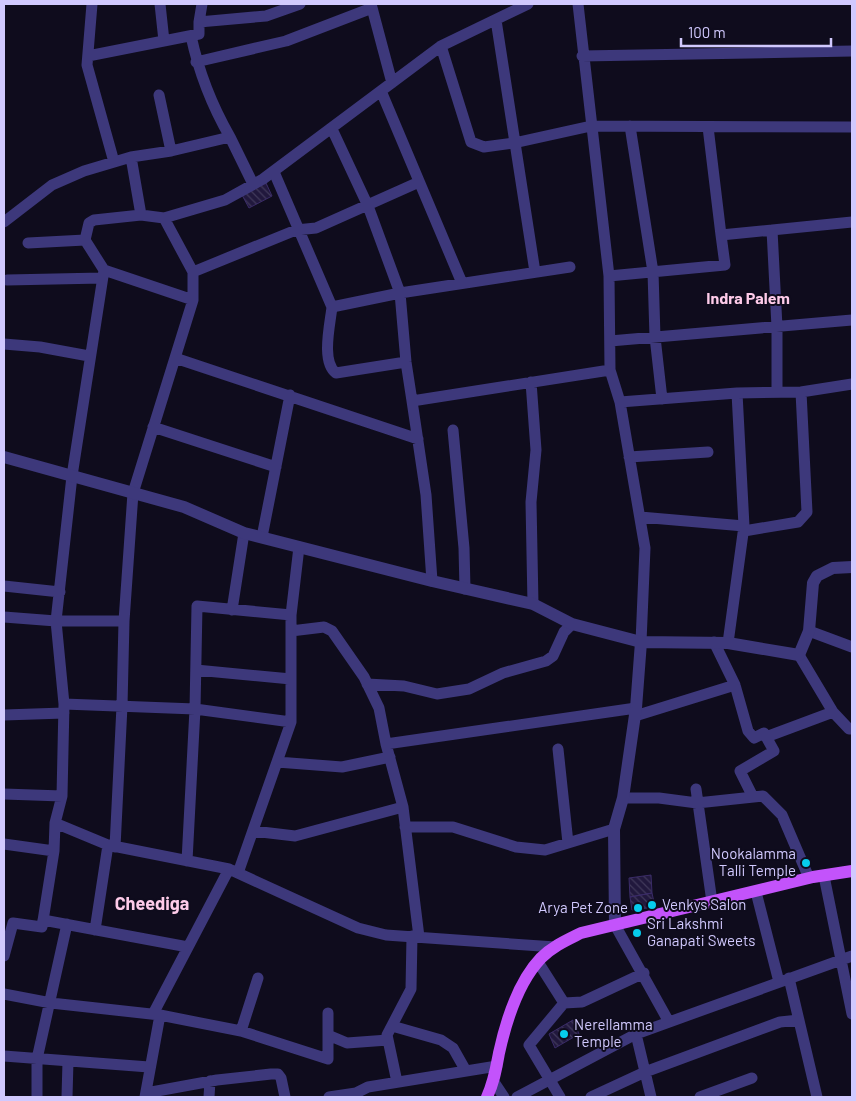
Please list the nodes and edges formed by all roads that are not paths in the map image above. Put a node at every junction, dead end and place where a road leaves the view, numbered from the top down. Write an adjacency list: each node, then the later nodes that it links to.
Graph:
1 (92, 4): 16 (street)
2 (160, 4): 13 (street)
3 (202, 4): 11 (street)
4 (261, 4): 9 (street)
5 (299, 4): 9 (street)
6 (578, 4): 17 (street)
7 (522, 5): 10 (street)
8 (372, 6): 18 (street); 19 (street)
9 (262, 16): 11 (street)
10 (496, 20): 14 (street); 28 (street)
11 (199, 22): 12 (street)
12 (190, 36): 13 (street); 18 (street)
13 (164, 41): 16 (street)
14 (441, 46): 19 (street); 28 (street)
15 (852, 51): 17 (street)
16 (88, 56): 31 (street)
17 (582, 56): 22 (street)
18 (196, 62): 27 (street)
19 (392, 83): 20 (street)
20 (381, 91): 26 (street); 33 (street)
21 (159, 95): 29 (street)
22 (591, 126): 23 (street); 28 (street); 50 (street)
23 (630, 126): 24 (street); 48 (street)
24 (708, 127): 25 (street); 42 (street)
25 (852, 127)
26 (332, 129): 32 (street); 35 (street)
27 (230, 137): 29 (street); 34 (street)
28 (514, 143): 47 (street)
29 (171, 151): 30 (street)
30 (131, 157): 31 (street); 36 (street)
31 (114, 162): 38 (street)
32 (274, 172): 34 (street); 40 (street)
33 (419, 182): 35 (street); 52 (street)
34 (253, 184): 37 (street)
35 (368, 206): 40 (street); 53 (street)
36 (141, 215): 37 (street); 43 (street)
37 (164, 218): 46 (street)
38 (4, 222)
39 (852, 222): 41 (street)
40 (296, 230): 46 (street); 55 (street)
41 (772, 230): 42 (street); 57 (street)
42 (721, 235): 48 (street)
43 (85, 240): 44 (street); 49 (street)
44 (28, 243)
45 (570, 267): 47 (street)
46 (193, 272): 54 (street)
47 (535, 272): 52 (street)
48 (653, 272): 50 (street); 58 (street)
49 (103, 274): 51 (street); 54 (street); 61 (street)
50 (609, 276): 59 (street)
51 (8, 280)
52 (462, 283): 53 (street)
53 (400, 293): 55 (street); 63 (street)
54 (193, 300): 62 (street)
55 (332, 307): 63 (street)
56 (852, 320): 57 (street)
57 (777, 328): 58 (street); 67 (street)
58 (655, 337): 59 (street); 71 (street)
59 (610, 341): 64 (street)
60 (4, 344): 61 (street)
61 (89, 356): 81 (street)
62 (175, 358): 70 (street); 74 (street)
63 (406, 362): 72 (street)
64 (610, 370): 65 (street); 73 (street)
65 (531, 382): 72 (street); 93 (street)
66 (852, 384): 68 (street)
67 (777, 392): 68 (street); 69 (street)
68 (801, 392): 84 (street)
69 (737, 393): 71 (street); 84 (street)
70 (290, 395): 76 (street); 80 (street)
71 (662, 399): 73 (street)
72 (412, 401): 76 (street)
73 (620, 402): 79 (street)
74 (153, 427): 80 (street); 82 (street)
75 (453, 430): 91 (street)
76 (418, 439): 89 (street)
77 (708, 452): 79 (street)
78 (4, 457): 81 (street)
79 (629, 457): 83 (street)
80 (276, 467): 86 (street)
81 (72, 476): 82 (street); 92 (street)
82 (133, 493): 85 (street); 98 (street)
83 (640, 517): 84 (street); 102 (street)
84 (744, 529): 104 (street)
85 (244, 533): 86 (street); 94 (street)
86 (262, 537): 87 (street)
87 (299, 547): 89 (street); 95 (street)
88 (852, 567): 101 (street)
89 (432, 581): 91 (street)
90 (4, 586): 92 (street)
91 (465, 589): 93 (street)
92 (60, 592): 97 (street)
93 (532, 604): 99 (street)
94 (232, 610): 95 (street); 107 (street)
95 (290, 615): 100 (street)
96 (4, 617): 97 (street)
97 (56, 621): 98 (street); 112 (street)
98 (124, 621): 111 (street)
99 (572, 624): 102 (street); 109 (street)
100 (291, 631): 108 (street); 109 (street)
101 (808, 631): 105 (street); 106 (street)
102 (641, 642): 103 (street); 114 (street)
103 (714, 642): 104 (street); 110 (street)
104 (728, 642): 106 (street)
105 (852, 647)
106 (799, 655): 115 (street)
107 (196, 670): 108 (street); 113 (street)
108 (291, 679): 117 (street)
109 (367, 684): 120 (street)
110 (735, 685): 114 (street); 119 (street)
111 (122, 706): 112 (street); 113 (street); 137 (street)
112 (64, 708): 116 (street); 126 (street)
113 (195, 708): 117 (street); 139 (street)
114 (636, 712): 120 (street); 128 (street)
115 (833, 712): 118 (street); 119 (street)
116 (4, 714)
117 (291, 722): 123 (street)
118 (852, 729)
119 (766, 737): 127 (street)
120 (386, 744): 122 (street)
121 (558, 749): 135 (street)
122 (390, 758): 123 (street); 130 (street)
123 (277, 762): 134 (street)
124 (696, 789): 129 (street)
125 (4, 794): 126 (street)
126 (62, 796): 131 (street)
127 (753, 797): 129 (street); 143 (street)
128 (623, 798): 129 (street); 133 (street)
129 (698, 803): 145 (street)
130 (403, 807): 132 (street); 134 (street)
131 (54, 823): 137 (street); 138 (street)
132 (405, 827): 135 (street); 151 (street)
133 (614, 829): 135 (street); 149 (street)
134 (253, 830): 140 (street)
135 (568, 843)
136 (4, 844): 138 (street)
137 (112, 846): 139 (street); 150 (street)
138 (54, 851): 146 (street)
139 (188, 861): 140 (street)
140 (234, 871): 151 (street); 153 (street)
141 (852, 871): 142 (main road)
142 (824, 876): 143 (main road); 155 (street)
143 (808, 878): 144 (main road)
144 (756, 892): 145 (main road); 159 (street)
145 (712, 902): 149 (main road)
146 (43, 920): 147 (street); 148 (street)
147 (8, 921): 154 (street)
148 (66, 924): 150 (street); 162 (street)
149 (615, 925): 152 (main road); 157 (street)
150 (95, 930): 153 (street)
151 (415, 936): 152 (street); 169 (street)
152 (554, 946): 156 (main road)
153 (188, 948): 165 (street)
154 (4, 952)
155 (847, 957): 159 (street); 160 (street)
156 (538, 962): 163 (street); 177 (main road)
157 (644, 973): 163 (street); 168 (street)
158 (258, 978): 170 (street)
159 (784, 980): 167 (street); 168 (street)
160 (849, 986): 166 (street)
161 (4, 994): 162 (street)
162 (51, 1003): 165 (street); 175 (street)
163 (564, 1003): 182 (street)
164 (328, 1013): 172 (street)
165 (156, 1014): 170 (street); 178 (street)
166 (852, 1014)
167 (799, 1020): 180 (street); 199 (street)
168 (669, 1022): 171 (street)
169 (392, 1026): 173 (street); 179 (street)
170 (242, 1031): 172 (street)
171 (636, 1034): 180 (street); 182 (street)
172 (328, 1035): 173 (street)
173 (388, 1040): 184 (street)
174 (4, 1056): 175 (street)
175 (37, 1059): 176 (street); 187 (street)
176 (68, 1061): 178 (street); 188 (street)
177 (497, 1066): 179 (street); 185 (main road)
178 (149, 1067): 186 (street)
179 (466, 1071): 184 (street)
180 (645, 1072): 196 (street); 197 (street)
181 (752, 1078): 198 (street)
182 (550, 1079): 194 (street); 195 (street)
183 (210, 1081): 186 (street); 189 (street); 190 (street)
184 (397, 1082): 191 (street)
185 (494, 1082): 192 (main road); 193 (street)
186 (146, 1095)
187 (37, 1097)
188 (67, 1097)
189 (209, 1097)
190 (285, 1097)
191 (329, 1097)
192 (487, 1097)
193 (504, 1097)
194 (517, 1097)
195 (560, 1097)
196 (591, 1097)
197 (651, 1097)
198 (700, 1097)
199 (817, 1097)

